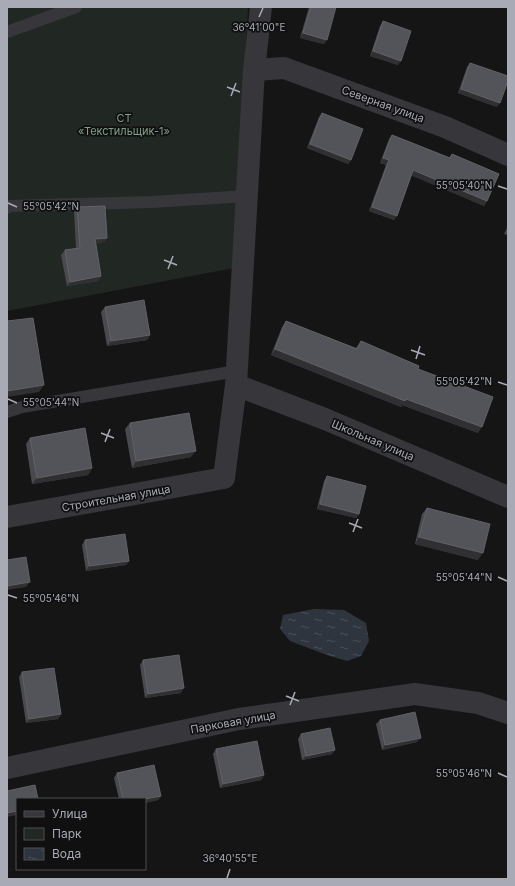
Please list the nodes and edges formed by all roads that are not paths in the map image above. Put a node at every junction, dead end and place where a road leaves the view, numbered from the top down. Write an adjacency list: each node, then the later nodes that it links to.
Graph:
1 (76, 7): 3 (lane)
2 (261, 7): 4 (street)
3 (7, 32)
4 (254, 70): 5 (street, Северная улица); 6 (street)
5 (508, 155)
6 (247, 196): 7 (lane); 8 (street)
7 (7, 208)
8 (237, 378): 9 (lane); 10 (street, Школьная улица); 11 (street, Строительная улица)
9 (7, 412)
10 (508, 497)
11 (7, 517)
12 (508, 713): 13 (street, Парковая улица)
13 (7, 768)

